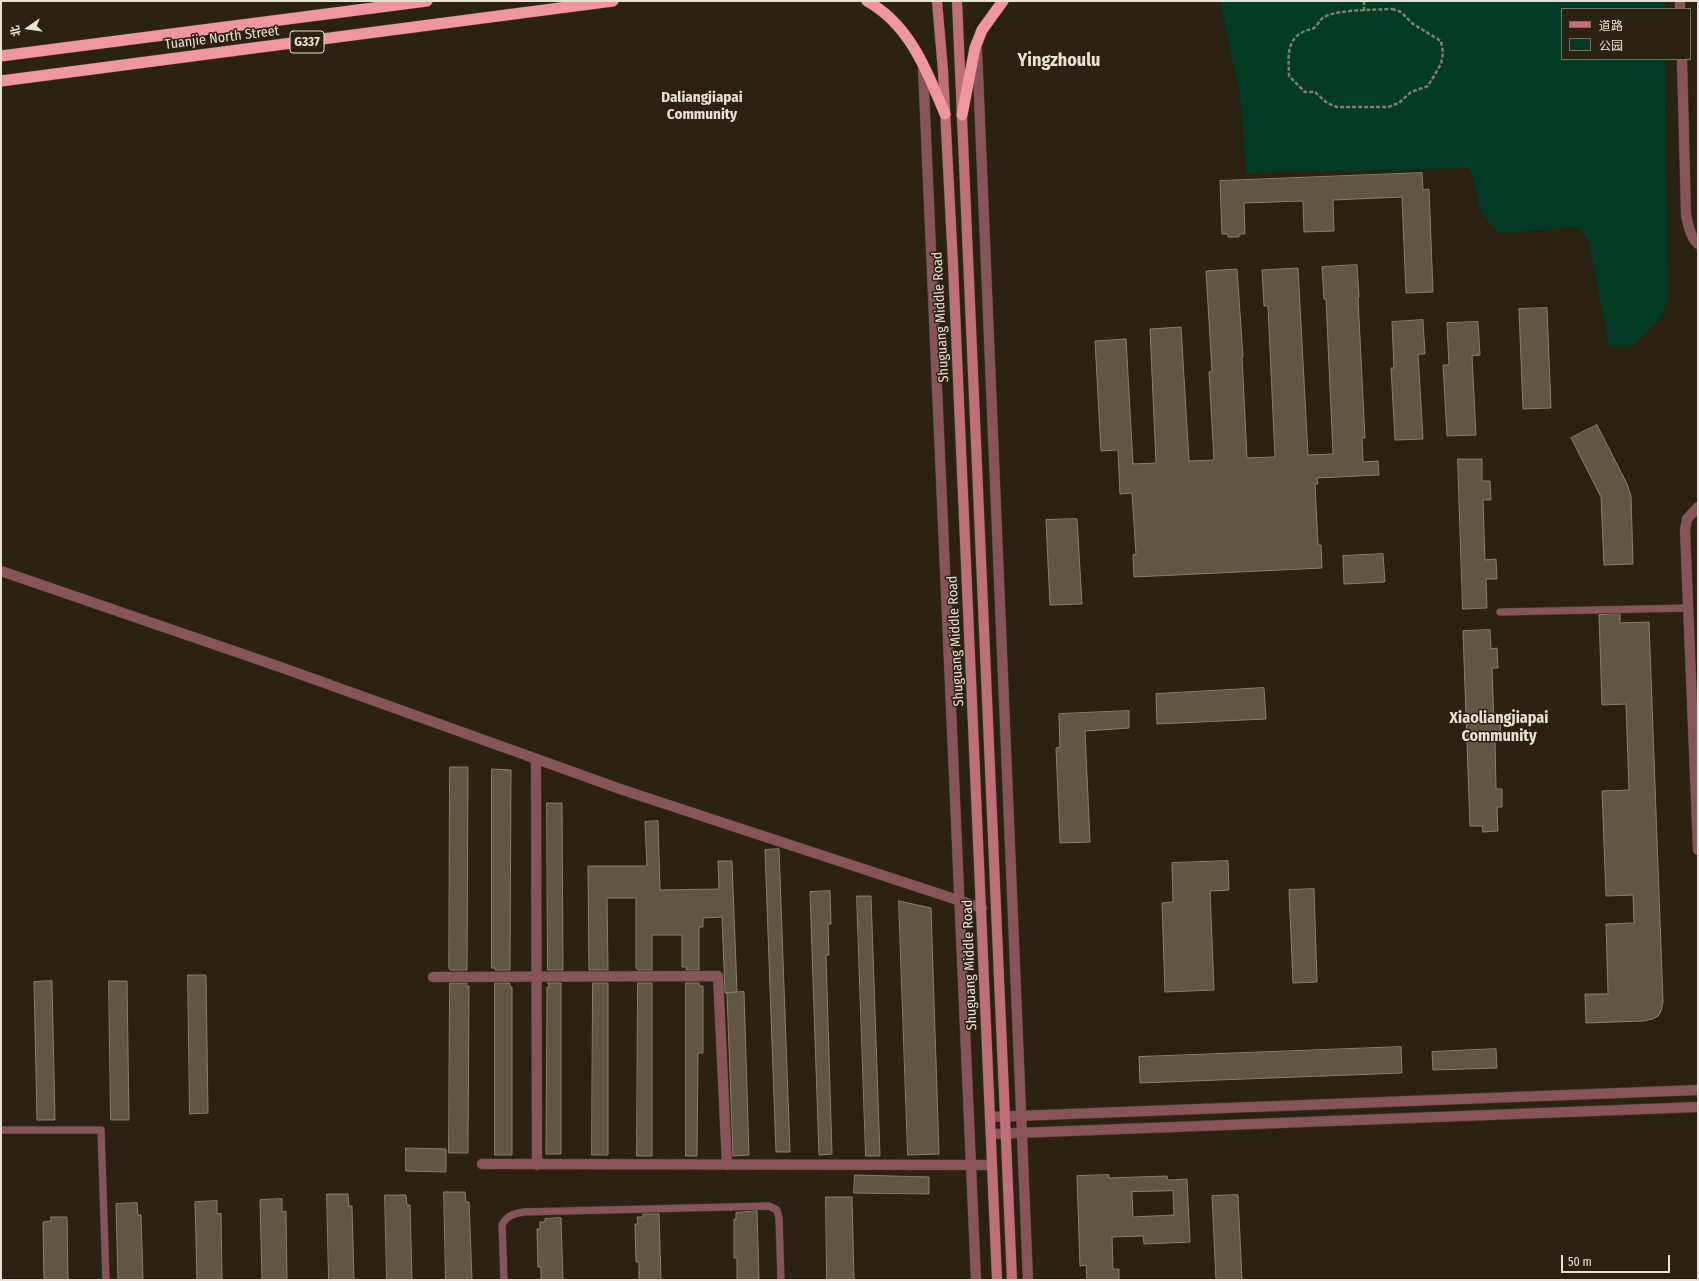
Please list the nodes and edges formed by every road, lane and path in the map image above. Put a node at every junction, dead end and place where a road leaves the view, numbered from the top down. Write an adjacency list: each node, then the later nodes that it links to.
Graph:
1 (427, 1): 10 (highway, Tuanjie North Street / G337)
2 (613, 1): 13 (highway, Tuanjie North Street / G337)
3 (867, 1): 12 (highway)
4 (937, 1): 14 (main road, Shuguang Middle Road)
5 (957, 1): 15 (main road, Shuguang Middle Road)
6 (1003, 1): 9 (highway)
7 (1364, 1): 8 (path)
8 (1364, 11): 8 (path)
9 (977, 43): 15 (highway); 30 (street)
10 (1, 56)
11 (1682, 60): 16 (street)
12 (923, 67): 14 (highway); 24 (street)
13 (1, 81)
14 (945, 114): 25 (main road, Shuguang Middle Road)
15 (962, 115): 31 (main road, Shuguang Middle Road)
16 (1698, 244)
17 (1698, 507): 19 (street)
18 (1, 571): 22 (street)
19 (1688, 608): 20 (lane); 21 (street)
20 (1500, 612)
21 (1694, 680): 23 (street)
22 (536, 759): 24 (street); 27 (street)
23 (1698, 850)
24 (959, 901): 25 (street); 40 (street)
25 (982, 908): 32 (main road, Shuguang Middle Road)
26 (433, 977): 27 (street)
27 (537, 977): 38 (street); 39 (street)
28 (1698, 1090): 30 (street)
29 (1698, 1107): 35 (street)
30 (1021, 1115): 31 (street); 35 (street)
31 (1005, 1116): 32 (street); 34 (main road, Shuguang Middle Road)
32 (990, 1117): 36 (main road, Shuguang Middle Road)
33 (1, 1130): 42 (lane)
34 (1006, 1133): 35 (street); 36 (street); 47 (main road, Shuguang Middle Road)
35 (1022, 1133): 48 (street)
36 (991, 1134): 41 (main road, Shuguang Middle Road)
37 (482, 1164): 38 (street)
38 (537, 1164): 39 (street)
39 (726, 1165): 40 (street)
40 (971, 1165): 41 (street); 45 (street)
41 (992, 1165): 46 (main road, Shuguang Middle Road)
42 (106, 1280)
43 (504, 1280): 44 (lane)
44 (781, 1280)
45 (976, 1280)
46 (997, 1280)
47 (1012, 1280)
48 (1028, 1280)

